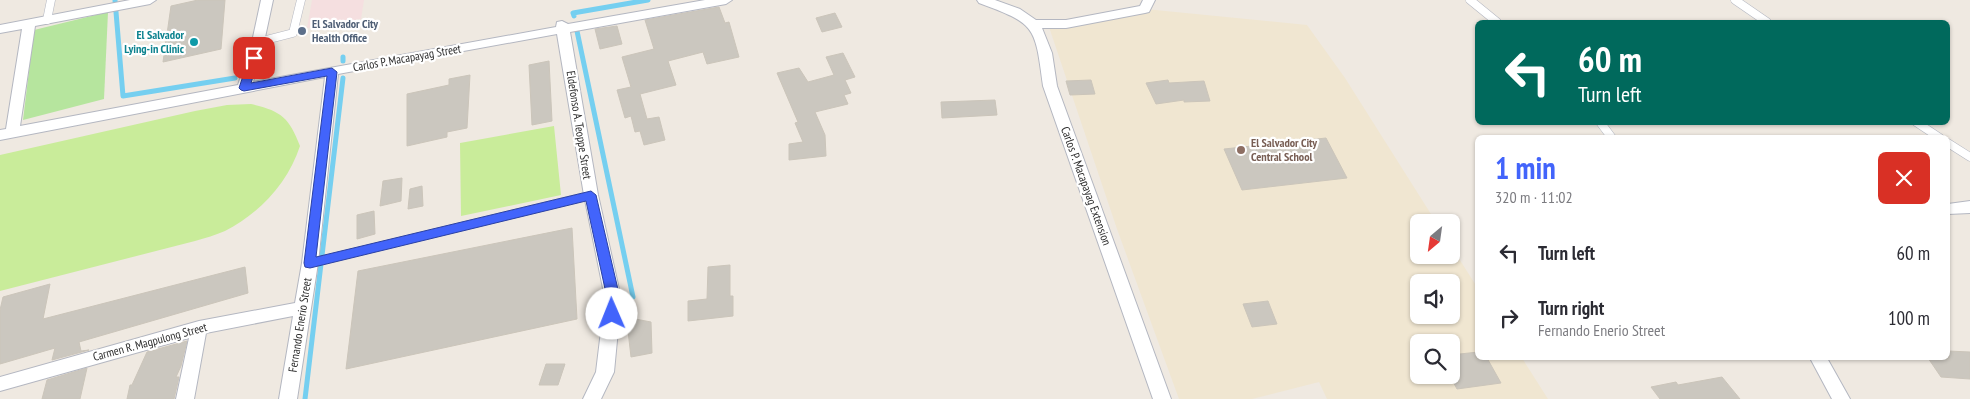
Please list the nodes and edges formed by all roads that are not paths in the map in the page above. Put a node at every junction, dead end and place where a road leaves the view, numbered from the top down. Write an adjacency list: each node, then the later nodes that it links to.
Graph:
1 (50, 0): 12 (lane)
2 (150, 0): 12 (street)
3 (267, 0): 19 (street)
4 (301, 0): 19 (lane)
5 (648, 0): 11 (street)
6 (726, 0): 11 (street, Carlos P. Macapayag Street)
7 (983, 0): 16 (street)
8 (1149, 0): 16 (street)
9 (1470, 0): 13 (lane)
10 (1735, 0): 14 (lane)
11 (652, 14): 17 (street, Carlos P. Macapayag Street)
12 (47, 20): 15 (street)
13 (1495, 20)
14 (1764, 20)
15 (29, 24): 18 (street); 23 (street)
16 (1032, 24): 38 (street, Carlos P. Macapayag Extension)
17 (563, 27): 20 (street, Carlos P. Macapayag Street); 27 (street, Eldefonso A. Teoppe Street)
18 (0, 29)
19 (258, 42): 21 (street)
20 (332, 72): 21 (street, Carlos P. Macapayag Street); 30 (street, Fernando Enerio Street)
21 (244, 88): 23 (street, Carlos P. Macapayag Street)
22 (1920, 125): 24 (lane)
23 (6, 134)
24 (1936, 135)
25 (1950, 143): 26 (lane)
26 (1970, 157)
27 (591, 195): 30 (lane); 37 (street, Eldefonso A. Teoppe Street)
28 (1970, 207): 29 (street)
29 (1950, 210)
30 (313, 263): 31 (street, Fernando Enerio Street)
31 (301, 308): 32 (street, Carmen R. Magpulong Street); 36 (street, Fernando Enerio Street)
32 (199, 328): 34 (street, Carmen R. Magpulong Street); 35 (street)
33 (1820, 360): 39 (street)
34 (0, 384)
35 (185, 399)
36 (288, 399)
37 (592, 399)
38 (1162, 399)
39 (1842, 399)

